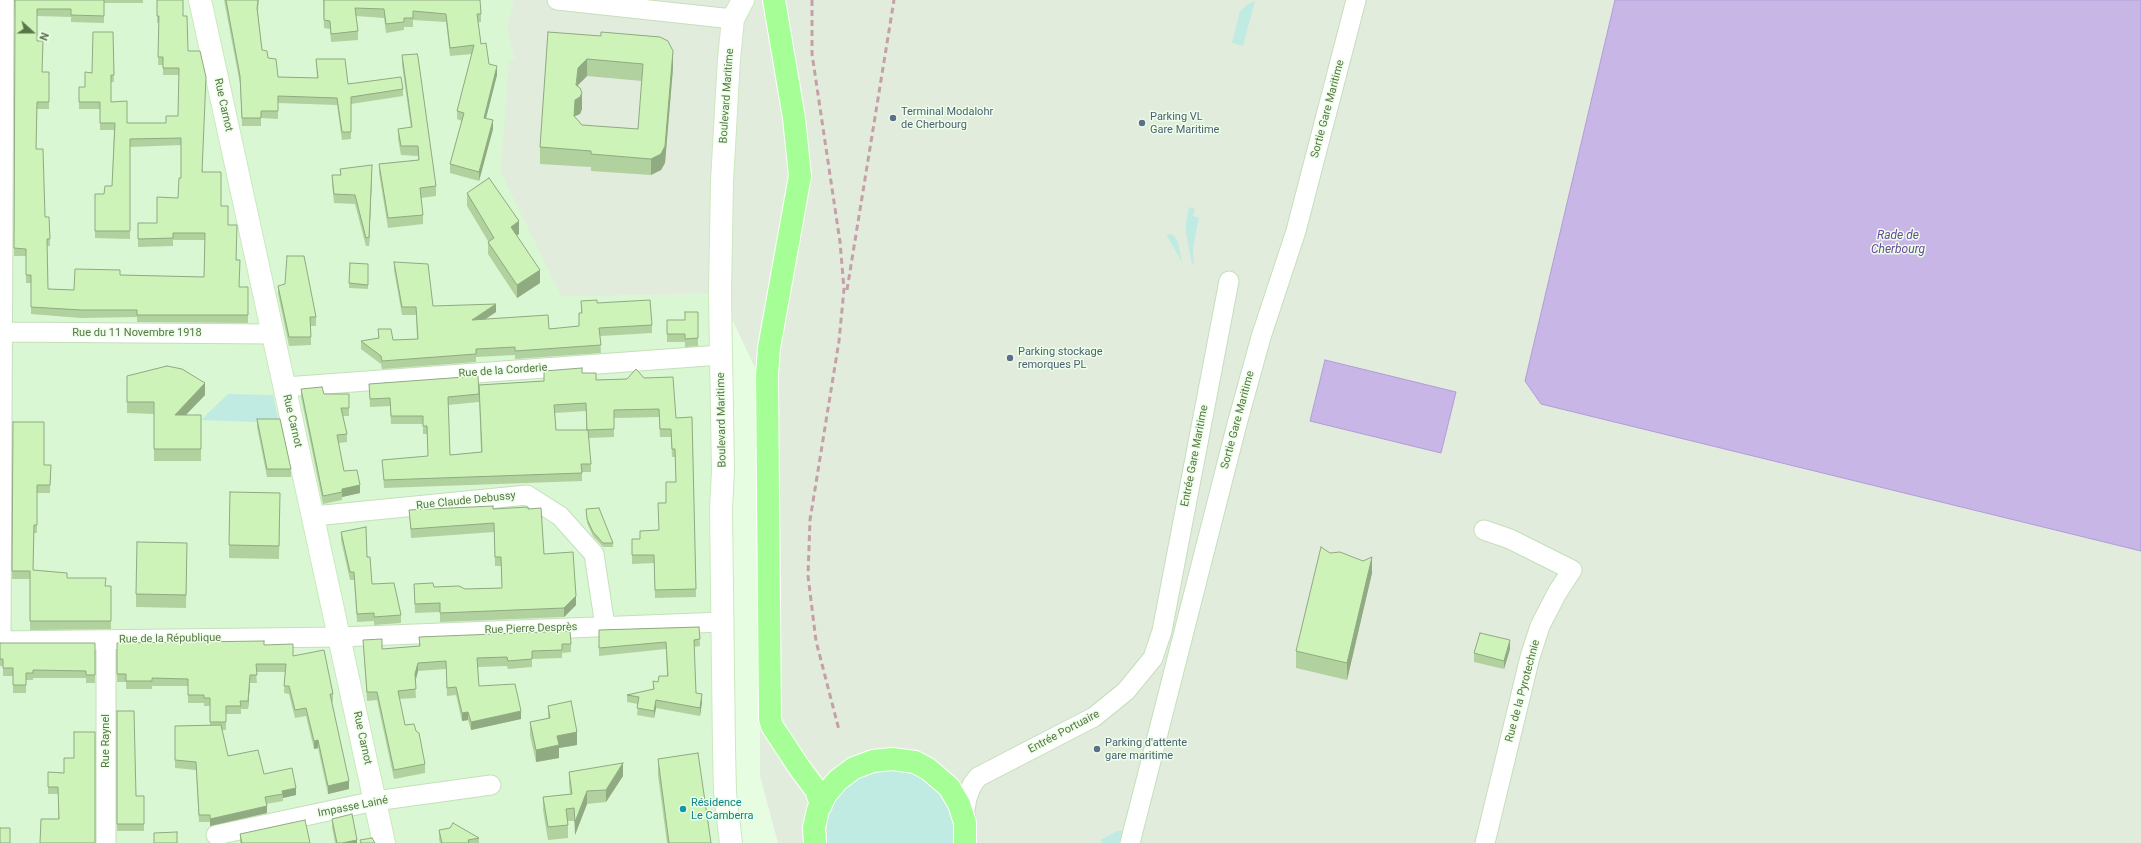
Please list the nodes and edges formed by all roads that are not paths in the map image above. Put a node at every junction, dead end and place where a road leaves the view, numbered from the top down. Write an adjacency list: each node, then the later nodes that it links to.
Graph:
1 (4, 0): 9 (street)
2 (200, 0): 10 (street, Rue Carnot)
3 (557, 0): 7 (street)
4 (743, 0): 7 (street, Boulevard Maritime)
5 (774, 0): 22 (main road)
6 (1356, 0): 33 (street, Sortie Gare Maritime)
7 (733, 19): 11 (street, Boulevard Maritime)
8 (1229, 282): 18 (street, Entrée Gare Maritime)
9 (2, 332): 10 (street, Rue du 11 Novembre 1918); 12 (street)
10 (273, 334): 13 (street, Rue Carnot)
11 (721, 355): 13 (street, Rue de la Corderie); 16 (street, Boulevard Maritime)
12 (1, 367): 21 (street)
13 (285, 387): 14 (street, Rue Carnot)
14 (314, 516): 17 (street, Rue Claude Debussy); 19 (street, Rue Carnot)
15 (1484, 530): 34 (street, Rue de la Pyrotechnie)
16 (723, 622): 17 (street, Rue Pierre Desprès); 31 (street, Boulevard Maritime)
17 (605, 626): 19 (street, Rue Pierre Desprès)
18 (1162, 631): 28 (street, Entrée Portuaire)
19 (340, 637): 20 (street, Rue de la République); 25 (street, Rue Carnot)
20 (106, 640): 21 (street, Rue de la République); 29 (street, Rue Raynel)
21 (0, 641)
22 (783, 741): 23 (main road); 26 (main road)
23 (845, 774): 26 (main road); 28 (main road)
24 (491, 785): 25 (street, Impasse Lainé)
25 (375, 801): 27 (street, Impasse Lainé); 30 (street, Rue Carnot)
26 (821, 805): 32 (main road)
27 (216, 835)
28 (966, 837)
29 (106, 843)
30 (384, 843)
31 (731, 843)
32 (815, 843)
33 (1130, 843)
34 (1485, 843)

